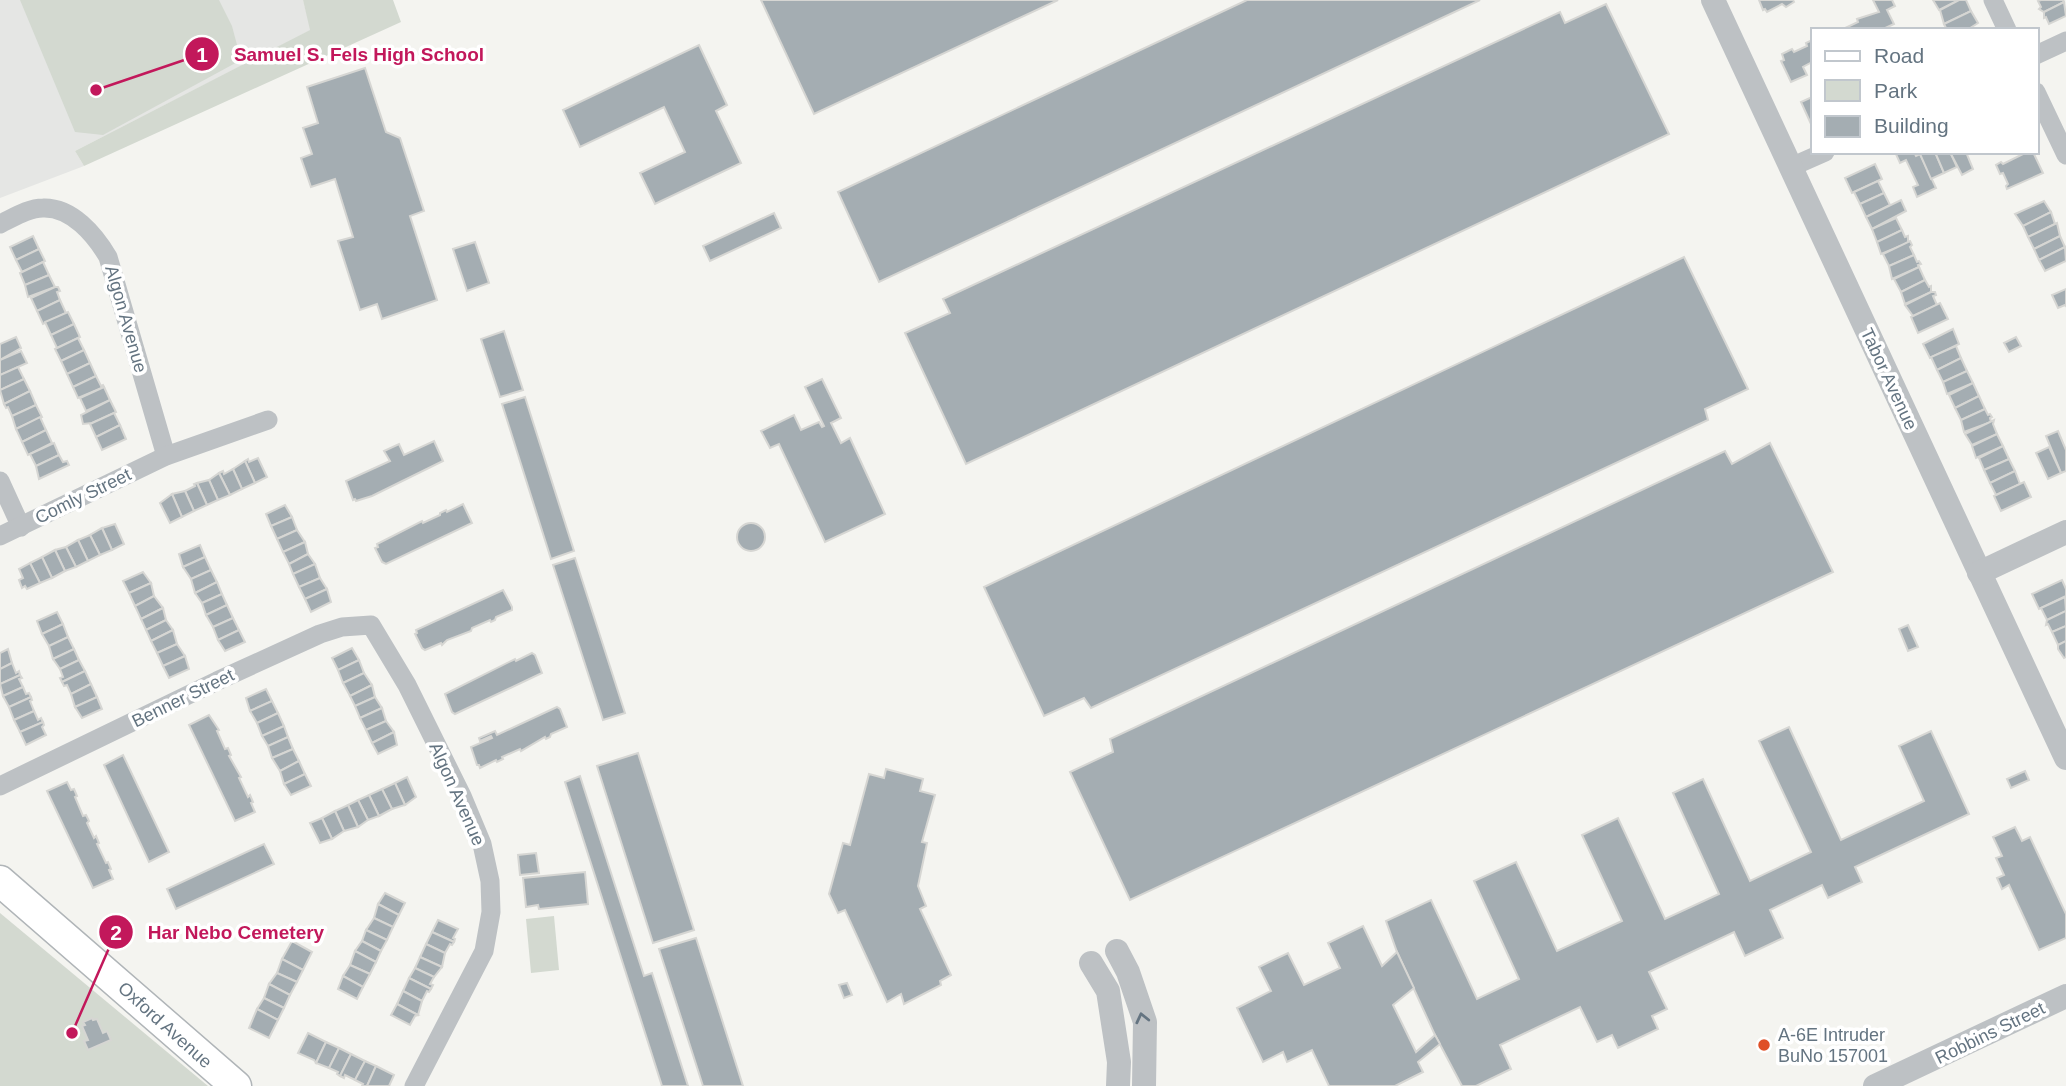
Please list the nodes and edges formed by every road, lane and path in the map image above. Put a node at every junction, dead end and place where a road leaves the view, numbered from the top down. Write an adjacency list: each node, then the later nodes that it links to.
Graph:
1 (1713, 0): 9 (street, Tabor Avenue)
2 (1993, 0): 3 (street)
3 (2006, 28)
4 (2066, 41): 5 (street)
5 (2038, 54)
6 (2038, 96): 8 (street)
7 (1820, 154): 9 (street)
8 (2066, 155)
9 (1791, 167): 17 (street, Tabor Avenue)
10 (0, 224): 12 (street, Algon Avenue)
11 (268, 420): 12 (street)
12 (166, 456): 14 (street, Comly Street)
13 (0, 481): 14 (street)
14 (21, 527): 16 (street, Comly Street)
15 (2066, 532): 17 (street)
16 (0, 536)
17 (1979, 573): 19 (street, Tabor Avenue)
18 (371, 625): 20 (street, Benner Street); 26 (street, Algon Avenue)
19 (2066, 758)
20 (0, 786)
21 (0, 881): 25 (main road, Oxford Avenue)
22 (1118, 951): 28 (street, one-way to 22)
23 (1091, 963): 27 (street)
24 (2066, 996): 29 (street, Robbins Street)
25 (236, 1086)
26 (414, 1086)
27 (1118, 1086)
28 (1144, 1086)
29 (1875, 1086)

